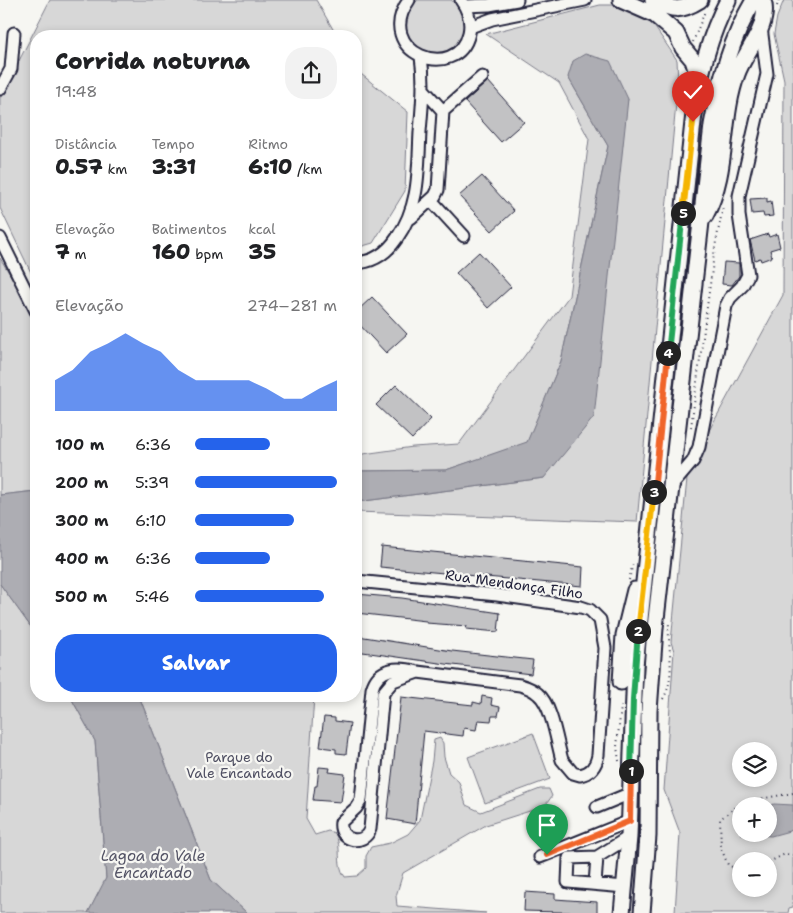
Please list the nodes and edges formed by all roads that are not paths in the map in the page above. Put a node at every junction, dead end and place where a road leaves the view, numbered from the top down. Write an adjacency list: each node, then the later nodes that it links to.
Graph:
1 (409, 0): 17 (street)
2 (517, 0): 10 (street)
3 (586, 0): 13 (street)
4 (621, 0): 16 (main road)
5 (653, 0): 12 (main road)
6 (728, 0): 21 (main road)
7 (754, 0): 27 (main road)
8 (763, 0): 14 (main road)
9 (773, 0): 14 (main road)
10 (463, 3): 13 (street)
11 (703, 5): 12 (main road)
12 (687, 8): 16 (main road)
13 (470, 27): 18 (street)
14 (761, 27): 27 (main road); 32 (street)
15 (14, 33): 23 (street)
16 (676, 33): 21 (main road)
17 (421, 56): 18 (street); 19 (street)
18 (445, 58): 19 (street)
19 (424, 75): 22 (street)
20 (482, 77): 24 (street)
21 (699, 80): 33 (main road)
22 (423, 89): 24 (street); 26 (street)
23 (0, 90)
24 (443, 111): 25 (street)
25 (431, 200): 26 (street); 28 (street)
26 (409, 219): 30 (street)
27 (700, 226): 32 (main road)
28 (464, 236)
29 (0, 238): 31 (street)
30 (362, 262)
31 (30, 291)
32 (671, 486): 40 (main road)
33 (648, 538): 36 (main road); 39 (main road)
34 (362, 582): 35 (street, Rua Mendonça Filho)
35 (604, 663): 36 (street); 38 (street, Rua Mendonça Filho)
36 (622, 665): 39 (main road)
37 (418, 672): 37 (street); 38 (street, Rua Mendonça Filho)
38 (603, 682): 39 (street)
39 (628, 682): 40 (street); 41 (main road)
40 (651, 684): 50 (main road)
41 (631, 792): 42 (street); 43 (main road)
42 (597, 807)
43 (630, 821): 44 (main road); 46 (street)
44 (629, 837): 45 (street); 48 (main road)
45 (597, 857): 47 (street); 47 (street)
46 (540, 858)
47 (595, 884): 48 (street)
48 (625, 886): 49 (main road)
49 (622, 913)
50 (642, 913)

